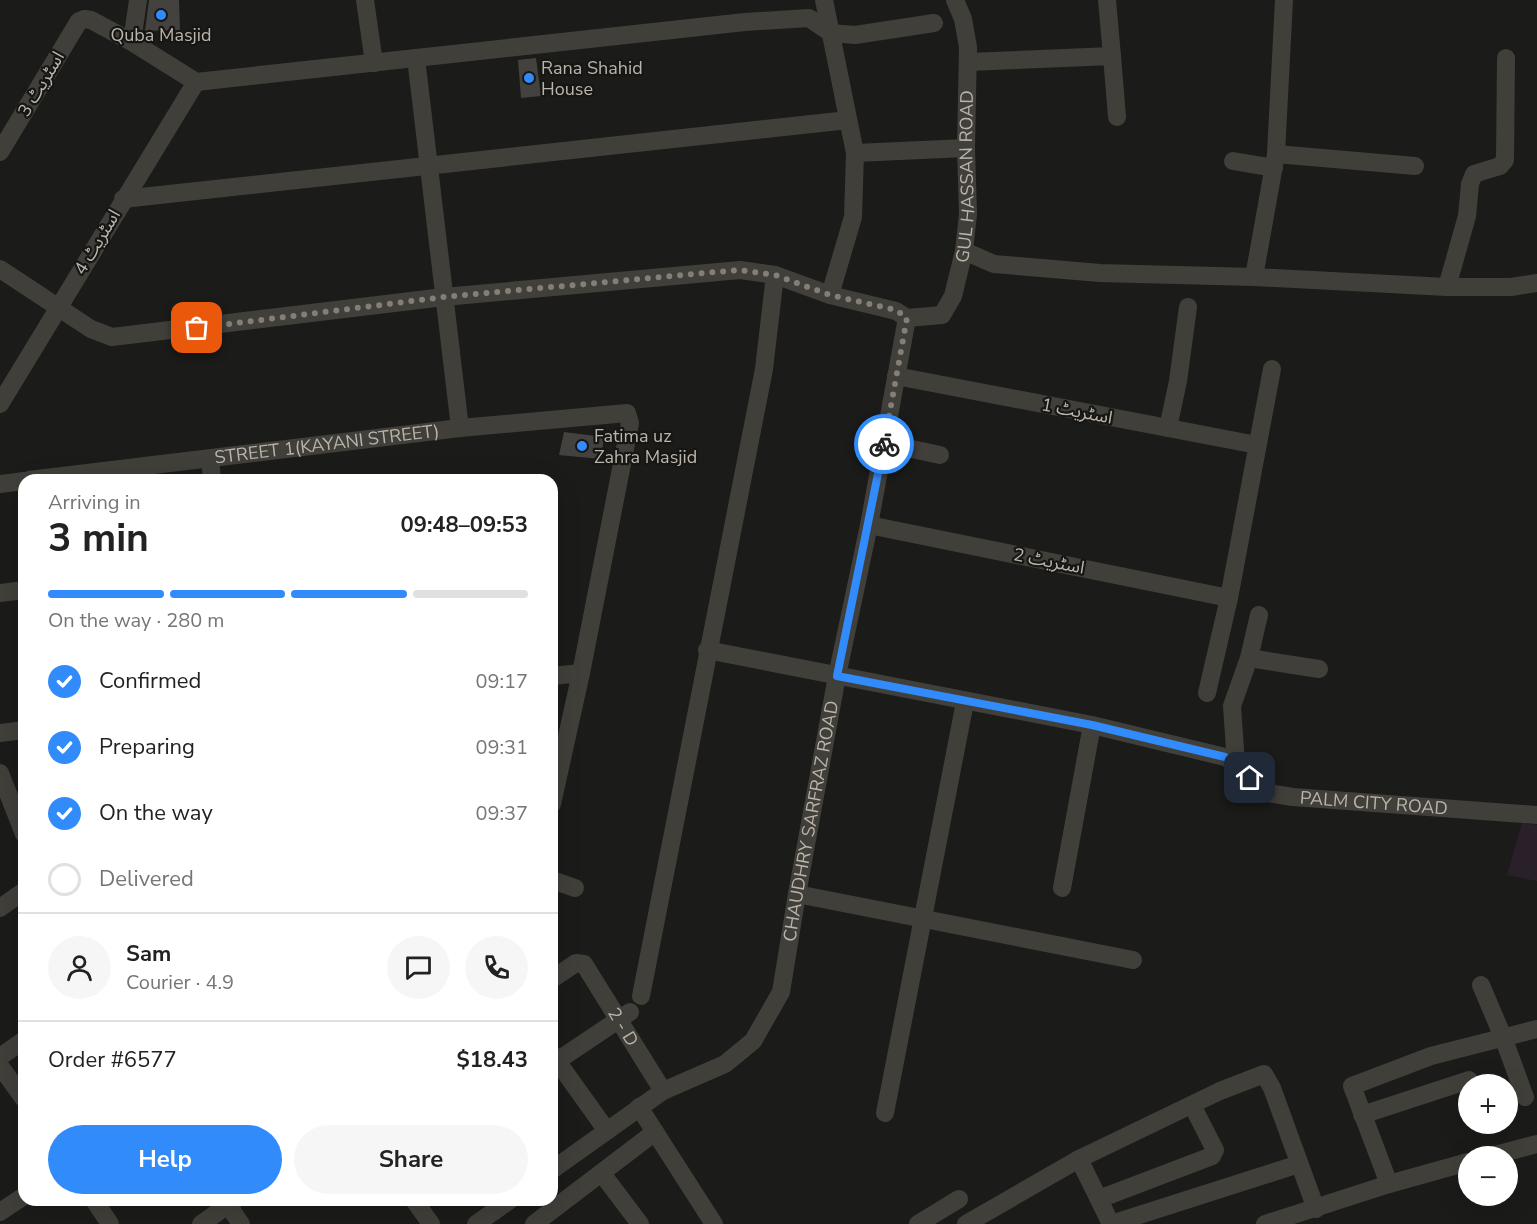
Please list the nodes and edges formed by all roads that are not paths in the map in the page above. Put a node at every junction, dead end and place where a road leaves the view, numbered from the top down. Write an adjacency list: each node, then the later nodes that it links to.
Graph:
1 (138, 0): 9 (street)
2 (365, 0): 14 (street)
3 (824, 0): 8 (street)
4 (955, 0): 13 (street, GUL HASSAN ROAD)
5 (1107, 0): 10 (street)
6 (1284, 0): 22 (street)
7 (934, 23): 8 (street)
8 (831, 33): 11 (street); 17 (street)
9 (132, 42): 15 (street); 19 (street, اسٹریٹ 3)
10 (1112, 56): 13 (street); 16 (street)
11 (416, 58): 14 (street); 23 (street)
12 (1506, 58): 31 (street)
13 (968, 62): 18 (street, GUL HASSAN ROAD)
14 (374, 63): 15 (street)
15 (196, 82): 25 (street, اسٹریٹ 4)
16 (1118, 117)
17 (848, 120): 20 (street); 23 (street)
18 (966, 148): 20 (street); 26 (street, GUL HASSAN ROAD)
19 (0, 152)
20 (855, 153): 32 (street)
21 (1233, 161): 22 (street)
22 (1275, 161): 24 (street); 29 (street)
23 (428, 164): 25 (street); 33 (street)
24 (1415, 166)
25 (123, 199): 34 (street, اسٹریٹ 4)
26 (964, 251): 29 (street); 36 (street, GUL HASSAN ROAD)
27 (0, 269): 34 (street)
28 (775, 275): 32 (street); 33 (street); 55 (street)
29 (1254, 278): 31 (street)
30 (1537, 283): 31 (street)
31 (1447, 287)
32 (836, 296): 36 (street)
33 (444, 297): 34 (street); 40 (street)
34 (58, 307): 39 (street, اسٹریٹ 4)
35 (1188, 307): 41 (street)
36 (907, 318): 38 (street, CHAUDHRY SARFRAZ ROAD)
37 (1272, 369): 43 (street)
38 (897, 376): 41 (street, اسٹریٹ 1); 42 (street, CHAUDHRY SARFRAZ ROAD)
39 (0, 404)
40 (460, 428): 45 (street, STREET 1(KAYANI STREET)); 58 (street, STREET 1(KAYANI STREET))
41 (1168, 428): 43 (street, اسٹریٹ 1)
42 (884, 443): 44 (street); 50 (street, CHAUDHRY SARFRAZ ROAD)
43 (1257, 445): 53 (street)
44 (940, 455)
45 (210, 458): 46 (street, STREET 1(KAYANI STREET)); 47 (street)
46 (78, 474)
47 (211, 474)
48 (18, 482): 49 (street)
49 (0, 483)
50 (869, 525): 53 (street, اسٹریٹ 2); 60 (street, CHAUDHRY SARFRAZ ROAD)
51 (18, 591): 52 (street)
52 (0, 593)
53 (1229, 598): 61 (street)
54 (1259, 615): 56 (street)
55 (707, 650): 60 (street, PALM CITY ROAD); 81 (street)
56 (1249, 658): 57 (street); 67 (street)
57 (1319, 669)
58 (581, 673): 59 (street); 66 (street)
59 (558, 675)
60 (837, 676): 62 (street, PALM CITY ROAD); 74 (street, CHAUDHRY SARFRAZ ROAD)
61 (1207, 693)
62 (965, 702): 63 (street, PALM CITY ROAD); 77 (street)
63 (1092, 725): 67 (street, PALM CITY ROAD); 73 (street)
64 (18, 731): 65 (street)
65 (0, 733)
66 (558, 764)
67 (1236, 764): 69 (street, PALM CITY ROAD)
68 (0, 773): 70 (street)
69 (1537, 815)
70 (18, 819)
71 (558, 882): 72 (street)
72 (575, 888)
73 (1062, 888)
74 (797, 894): 77 (street); 91 (street, CHAUDHRY SARFRAZ ROAD)
75 (18, 895): 76 (street)
76 (0, 908)
77 (924, 918): 78 (street); 96 (street)
78 (1133, 960)
79 (558, 975): 82 (street, 2 - D)
80 (1480, 985): 84 (street)
81 (641, 996)
82 (625, 1016): 86 (street); 91 (street, 2 - D)
83 (1537, 1029): 84 (street)
84 (1503, 1037): 93 (street); 97 (street)
85 (18, 1044): 87 (street)
86 (558, 1056)
87 (0, 1057)
88 (558, 1062): 98 (street)
89 (0, 1066): 92 (street)
90 (1458, 1084): 97 (street)
91 (663, 1090): 95 (street, CHAUDHRY SARFRAZ ROAD)
92 (18, 1091)
93 (1525, 1097)
94 (1192, 1105): 102 (street); 103 (street); 110 (street)
95 (639, 1107): 98 (street, CHAUDHRY SARFRAZ ROAD); 99 (street)
96 (885, 1113)
97 (1362, 1115): 107 (street)
98 (607, 1131): 105 (street, CHAUDHRY SARFRAZ ROAD)
99 (655, 1132): 117 (street); 123 (street)
100 (1537, 1144): 101 (street)
101 (1518, 1149)
102 (1079, 1159): 110 (street); 125 (street)
103 (1299, 1164): 110 (street); 115 (street)
104 (1458, 1165): 107 (street)
105 (558, 1166)
106 (603, 1175): 122 (street)
107 (1389, 1184): 115 (street)
108 (959, 1199): 124 (street)
109 (18, 1200): 116 (street)
110 (1099, 1200)
111 (98, 1206): 118 (street)
112 (418, 1206): 120 (street)
113 (502, 1206): 121 (street)
114 (217, 1209): 119 (street)
115 (1316, 1209): 126 (street)
116 (0, 1212)
117 (539, 1223)
118 (110, 1224)
119 (241, 1224)
120 (431, 1224)
121 (476, 1224)
122 (640, 1224)
123 (714, 1224)
124 (918, 1224)
125 (966, 1224)
126 (1265, 1224)

